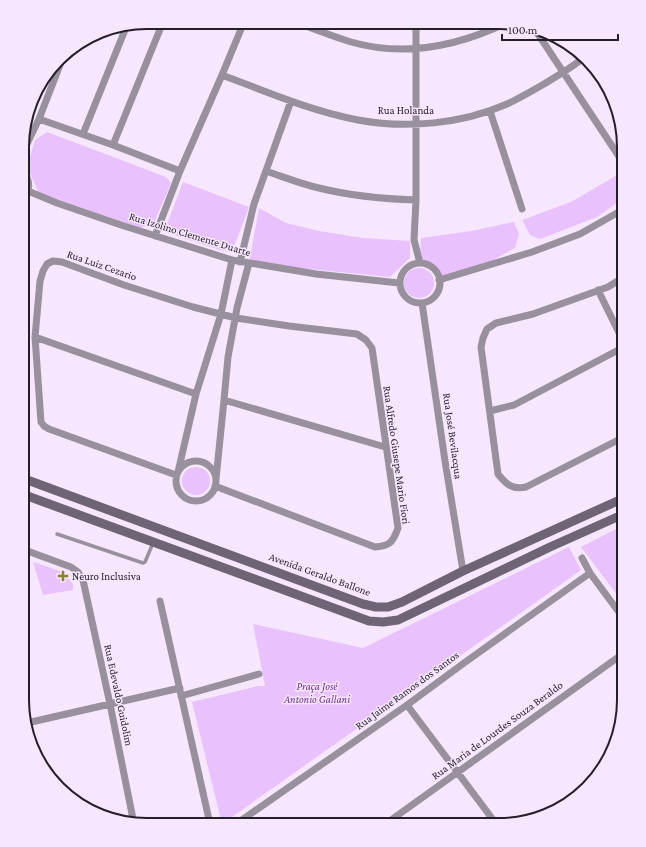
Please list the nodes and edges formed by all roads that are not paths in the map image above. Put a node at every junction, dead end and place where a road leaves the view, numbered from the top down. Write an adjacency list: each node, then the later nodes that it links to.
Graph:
1 (161, 29): 19 (street)
2 (241, 29): 12 (street)
3 (315, 29): 8 (street)
4 (416, 29): 8 (street)
5 (491, 29): 8 (street)
6 (125, 31): 17 (street)
7 (540, 36): 11 (street)
8 (416, 48): 16 (street)
9 (580, 61): 11 (street, Rua Holanda)
10 (59, 68): 15 (street)
11 (563, 72): 14 (street, Rua Holanda); 20 (street)
12 (222, 76): 13 (street, Rua Holanda); 21 (street)
13 (291, 101): 16 (street, Rua Holanda); 22 (street)
14 (490, 111): 16 (street, Rua Holanda); 25 (street)
15 (39, 119): 17 (street); 18 (street)
16 (416, 123): 24 (street)
17 (83, 134): 19 (street)
18 (30, 139)
19 (113, 145): 21 (street)
20 (617, 153)
21 (180, 171): 27 (street)
22 (266, 171): 24 (street); 29 (street)
23 (29, 191): 27 (street, Rua Izolino Clemente Duarte)
24 (416, 200): 31 (street)
25 (522, 209)
26 (617, 213): 32 (street)
27 (155, 236): 28 (street, Rua Izolino Clemente Duarte)
28 (232, 260): 29 (street, Rua Izolino Clemente Duarte); 37 (street)
29 (240, 262): 30 (street, Rua Izolino Clemente Duarte)
30 (249, 263): 34 (street, Rua Izolino Clemente Duarte); 38 (street)
31 (420, 263): 32 (street); 34 (street)
32 (439, 280): 36 (street)
33 (617, 281): 35 (street)
34 (399, 283): 36 (street)
35 (598, 290): 39 (street); 44 (street)
36 (422, 303): 57 (street, Rua José Bevilacqua)
37 (221, 314): 38 (street, Rua Luiz Cezario); 40 (street, Rua Luiz Cezario); 42 (street)
38 (236, 318): 43 (street); 46 (street, Rua Alfredo Giusepe Mario Fiori)
39 (617, 329)
40 (35, 337): 42 (street); 47 (street, Rua Luiz Cezario)
41 (617, 351): 44 (street)
42 (196, 394): 47 (street)
43 (224, 400): 46 (street); 49 (street)
44 (490, 411): 45 (street)
45 (617, 441)
46 (385, 447): 49 (street, Rua Alfredo Giusepe Mario Fiori)
47 (177, 474): 49 (street); 49 (street)
48 (29, 481): 57 (street, Avenida Geraldo Ballone)
49 (215, 483)
50 (29, 497): 54 (street)
51 (617, 501): 57 (street, Avenida Geraldo Ballone)
52 (617, 517): 54 (street)
53 (57, 534): 54 (lane)
54 (153, 542)
55 (29, 551): 65 (street, Rua Edevaldo Guidolim)
56 (582, 558): 58 (street)
57 (463, 571)
58 (590, 573): 60 (street); 66 (street, Rua Jaime Ramos dos Santos)
59 (160, 601): 63 (street)
60 (617, 609)
61 (617, 658): 68 (street, Rua Maria de Lourdes Souza Beraldo)
62 (259, 674): 64 (street)
63 (180, 688): 64 (street); 65 (street)
64 (181, 696): 70 (street)
65 (110, 704): 67 (street); 69 (street, Rua Edevaldo Guidolim)
66 (408, 705): 68 (street); 71 (street, Rua Jaime Ramos dos Santos)
67 (31, 722)
68 (458, 772): 72 (street, Rua Maria de Lourdes Souza Beraldo); 73 (street)
69 (133, 817)
70 (209, 818)
71 (245, 818)
72 (394, 818)
73 (492, 818)

